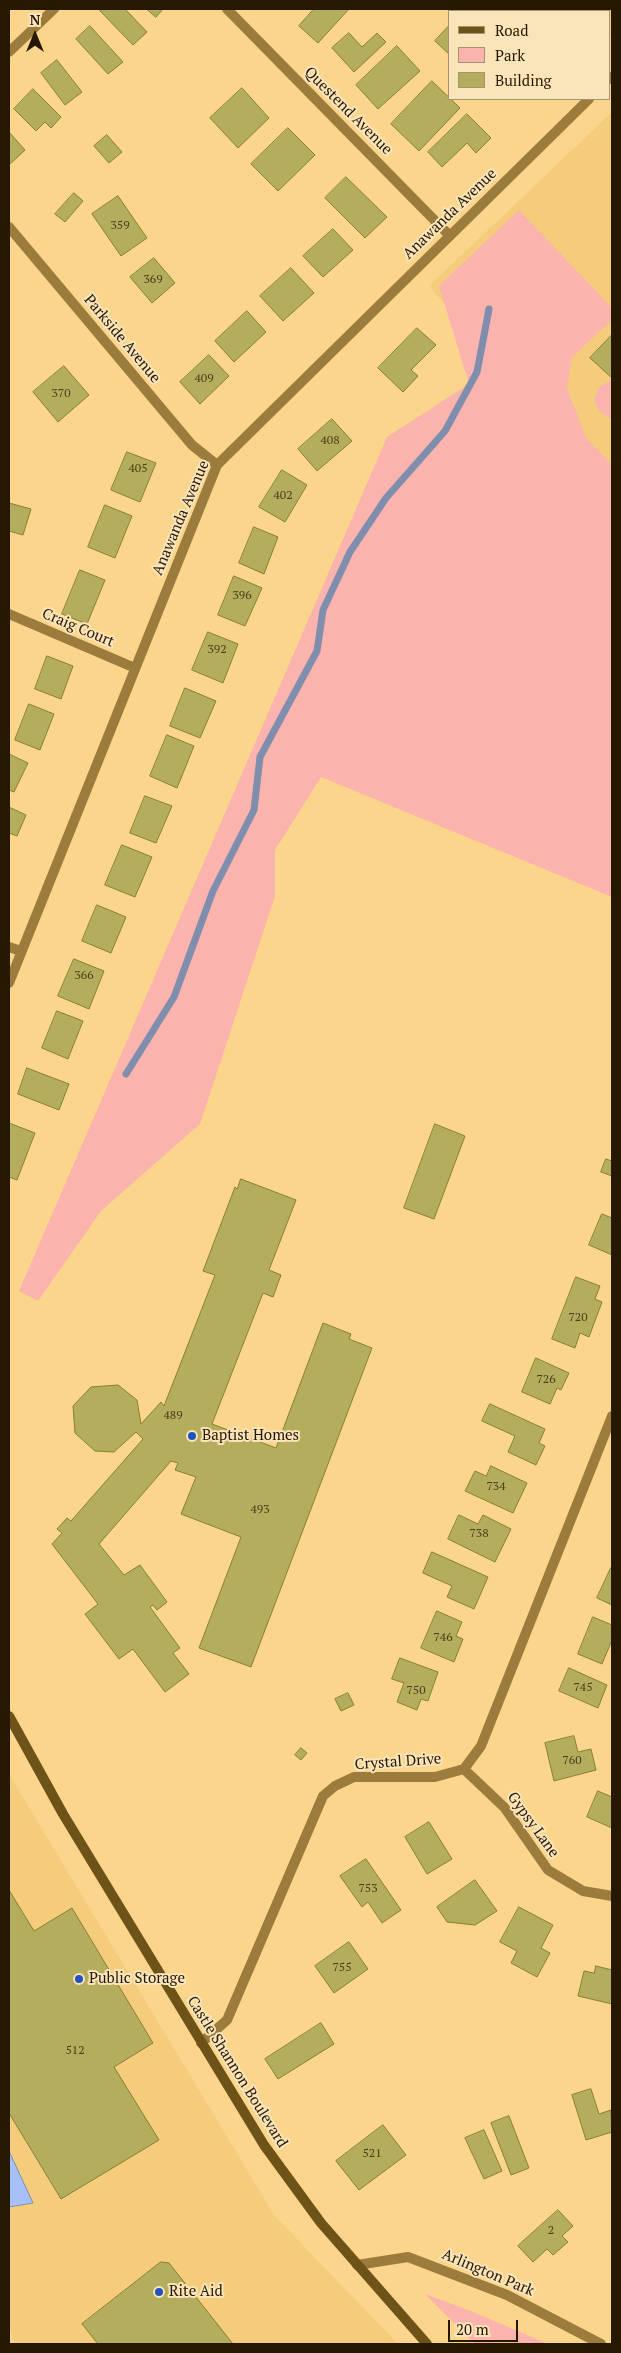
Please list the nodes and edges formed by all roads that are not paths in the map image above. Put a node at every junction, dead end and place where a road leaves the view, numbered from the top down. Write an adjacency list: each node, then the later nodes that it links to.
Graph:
1 (54, 9): 3 (street)
2 (227, 9): 6 (street, Questend Avenue)
3 (9, 52)
4 (588, 100): 6 (street, Anawanda Avenue)
5 (9, 227): 7 (street, Parkside Avenue)
6 (449, 234): 7 (street, Anawanda Avenue)
7 (217, 465): 9 (street, Anawanda Avenue)
8 (9, 614): 9 (street, Craig Court)
9 (135, 668): 11 (street, Anawanda Avenue)
10 (9, 947): 11 (street)
11 (21, 951): 12 (street, Anawanda Avenue)
12 (9, 983)
13 (612, 1416): 15 (street, Crystal Drive)
14 (9, 1716): 17 (street, Castle Shannon Boulevard)
15 (464, 1769): 16 (street, Gypsy Lane); 17 (street, Crystal Drive)
16 (612, 1896)
17 (201, 2043): 18 (street, Castle Shannon Boulevard)
18 (357, 2266): 19 (street, Castle Shannon Boulevard); 20 (street, Arlington Park)
19 (427, 2344)
20 (601, 2344)

